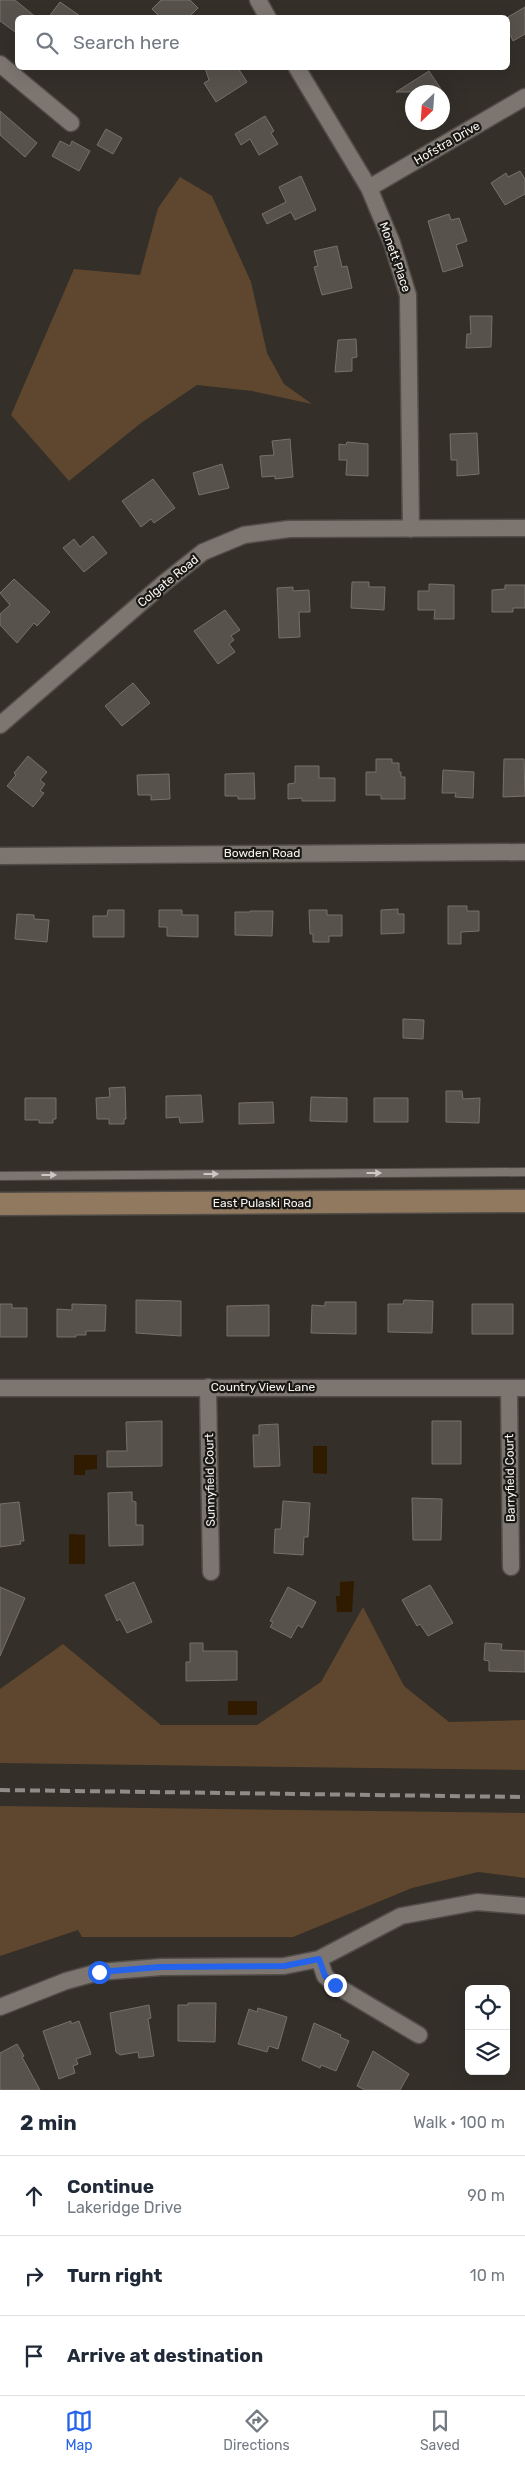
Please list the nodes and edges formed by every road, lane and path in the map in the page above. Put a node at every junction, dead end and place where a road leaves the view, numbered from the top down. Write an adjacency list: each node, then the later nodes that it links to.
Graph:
1 (258, 0): 2 (street)
2 (266, 15)
3 (0, 64): 6 (street)
4 (298, 70): 7 (street, Monett Place)
5 (525, 97): 7 (street, Hofstra Drive)
6 (70, 123)
7 (369, 188): 9 (street, Monett Place)
8 (525, 528): 9 (street, Colgate Road)
9 (411, 529): 10 (street, Colgate Road)
10 (0, 725)
11 (525, 852): 12 (street, Bowden Road)
12 (0, 856)
13 (525, 1172): 14 (lane, one-way to 13)
14 (0, 1176)
15 (525, 1202): 16 (main road, East Pulaski Road)
16 (0, 1204)
17 (208, 1387): 18 (street, Country View Lane); 19 (street, Country View Lane); 21 (street, Sunnyfield Court)
18 (0, 1388)
19 (517, 1389): 20 (street, Barryfield Court)
20 (511, 1567)
21 (211, 1572)
22 (525, 1906): 23 (street)
23 (319, 1959): 24 (street); 25 (street)
24 (0, 2007)
25 (419, 2035)

